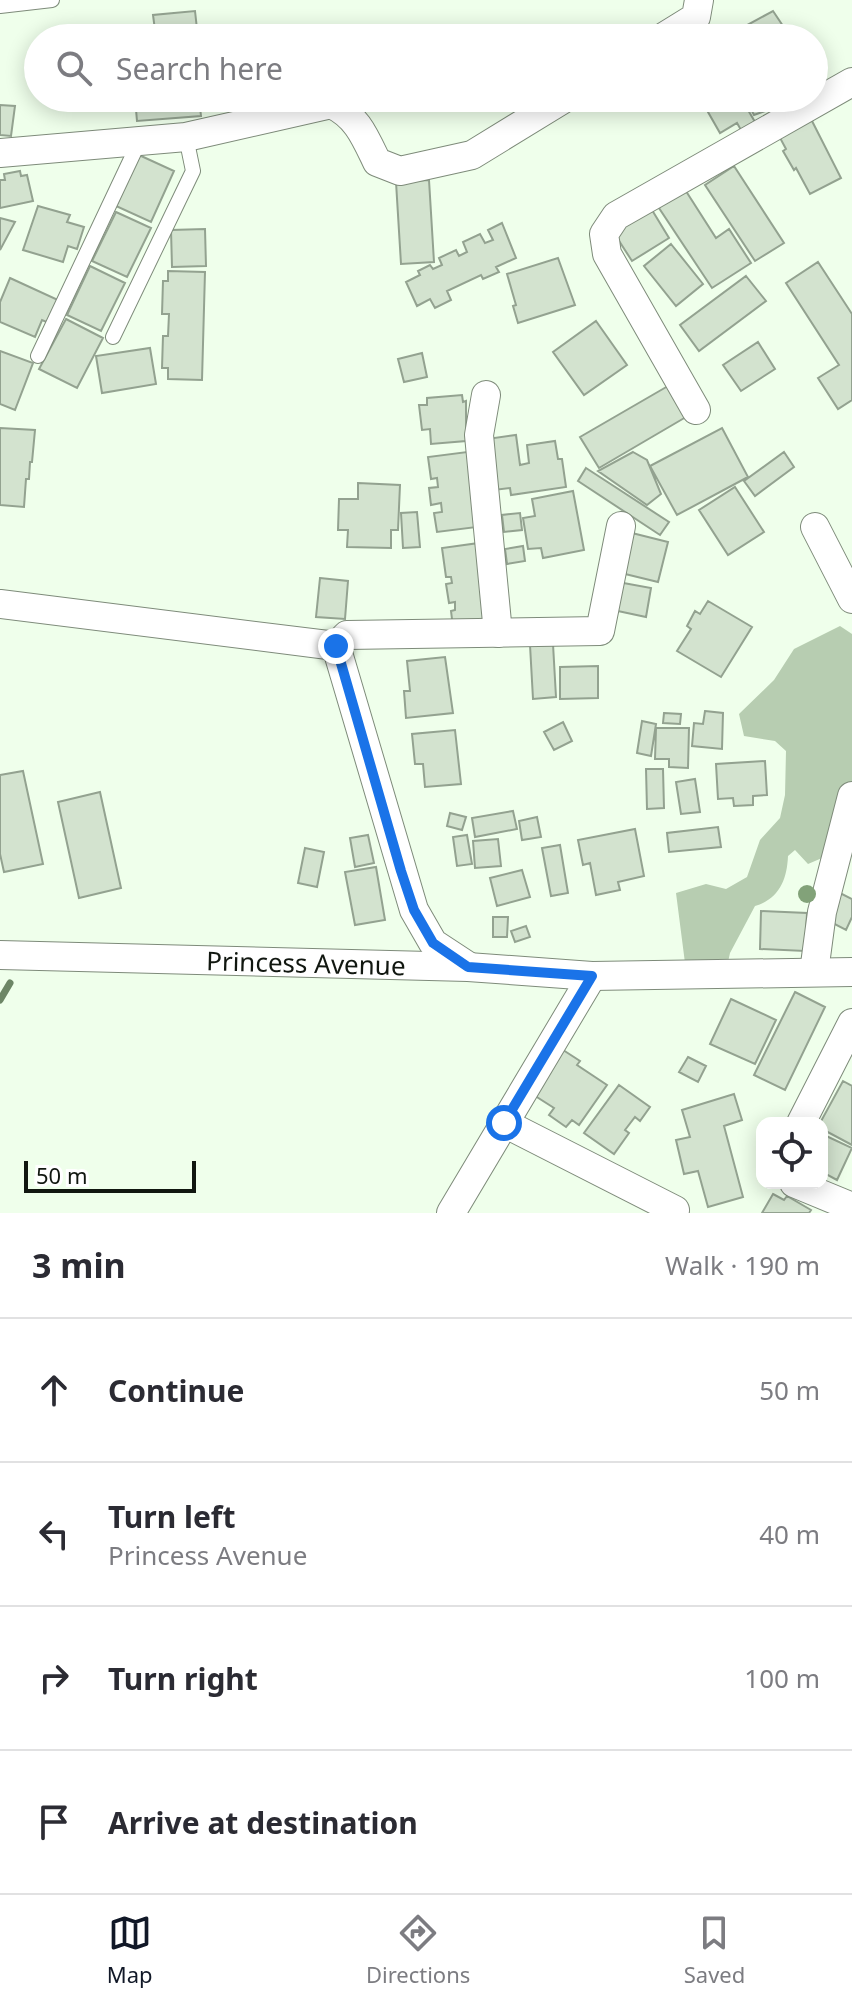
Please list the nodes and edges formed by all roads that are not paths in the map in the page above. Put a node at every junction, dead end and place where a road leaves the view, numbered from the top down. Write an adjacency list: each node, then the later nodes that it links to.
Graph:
1 (52, 0): 3 (lane)
2 (699, 0): 4 (street)
3 (0, 6)
4 (685, 24)
5 (852, 82): 6 (street)
6 (828, 96)
7 (296, 112): 11 (street)
8 (348, 112): 9 (street)
9 (542, 112)
10 (799, 112): 17 (street)
11 (186, 137): 12 (street); 14 (lane)
12 (139, 141): 13 (street); 15 (lane)
13 (0, 153)
14 (113, 337)
15 (38, 356)
16 (486, 395): 22 (street)
17 (696, 410)
18 (621, 526): 22 (street)
19 (815, 527): 20 (street)
20 (852, 599)
21 (0, 604): 23 (street)
22 (498, 633): 23 (street)
23 (336, 646): 26 (street)
24 (852, 796): 27 (street)
25 (0, 955): 26 (street, Princess Avenue)
26 (468, 967): 29 (street, Princess Avenue)
27 (814, 972): 28 (street, Princess Avenue); 29 (street, Princess Avenue)
28 (852, 972)
29 (592, 976): 32 (street)
30 (852, 1023): 31 (street)
31 (804, 1117)
32 (504, 1123): 35 (street); 36 (street)
33 (808, 1189): 34 (street)
34 (852, 1207)
35 (675, 1210)
36 (451, 1213)

